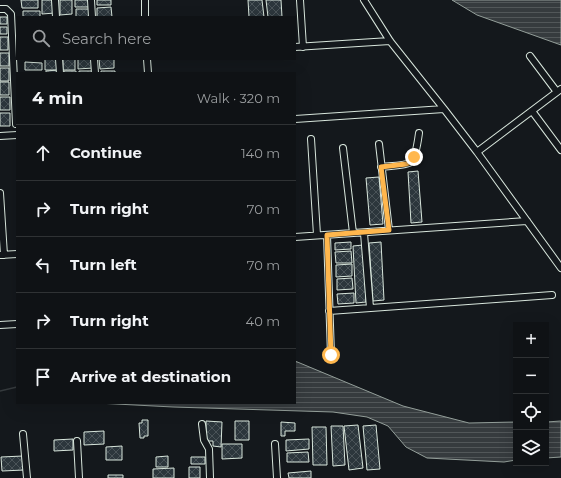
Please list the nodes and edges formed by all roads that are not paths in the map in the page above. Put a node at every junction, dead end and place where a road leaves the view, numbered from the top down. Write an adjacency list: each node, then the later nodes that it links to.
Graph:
1 (55, 0): 7 (street)
2 (91, 0): 8 (street)
3 (145, 0): 9 (street)
4 (300, 0): 12 (street)
5 (364, 0): 10 (street)
6 (0, 9): 24 (street)
7 (56, 16)
8 (92, 16)
9 (145, 16)
10 (390, 41): 12 (street); 21 (street)
11 (296, 47): 12 (street)
12 (303, 47)
13 (530, 56): 20 (street)
14 (59, 60): 17 (street)
15 (94, 60): 18 (street)
16 (147, 60): 19 (street)
17 (60, 72)
18 (95, 72)
19 (148, 72)
20 (559, 91): 22 (street)
21 (444, 109): 23 (street); 32 (street)
22 (532, 111): 31 (street); 32 (street)
23 (296, 119)
24 (16, 124)
25 (419, 133): 33 (street)
26 (16, 135): 27 (street)
27 (0, 136)
28 (311, 139): 39 (street)
29 (379, 144): 33 (street)
30 (343, 148): 37 (street)
31 (561, 150)
32 (477, 152): 35 (street)
33 (381, 167): 36 (street)
34 (0, 193): 43 (street)
35 (527, 221): 36 (street); 44 (street)
36 (389, 230): 38 (street)
37 (353, 233): 38 (street); 40 (street)
38 (364, 233): 46 (street)
39 (318, 235): 40 (street); 41 (street)
40 (327, 235): 47 (street)
41 (296, 237)
42 (16, 254): 43 (street)
43 (2, 255)
44 (561, 268)
45 (552, 295): 46 (street)
46 (370, 308): 47 (street)
47 (329, 311): 50 (street)
48 (16, 324): 49 (street)
49 (0, 325)
50 (331, 355)
51 (202, 424): 57 (street)
52 (23, 434): 55 (street)
53 (77, 441): 56 (street)
54 (274, 444): 58 (street)
55 (27, 478)
56 (79, 478)
57 (210, 478)
58 (277, 478)

